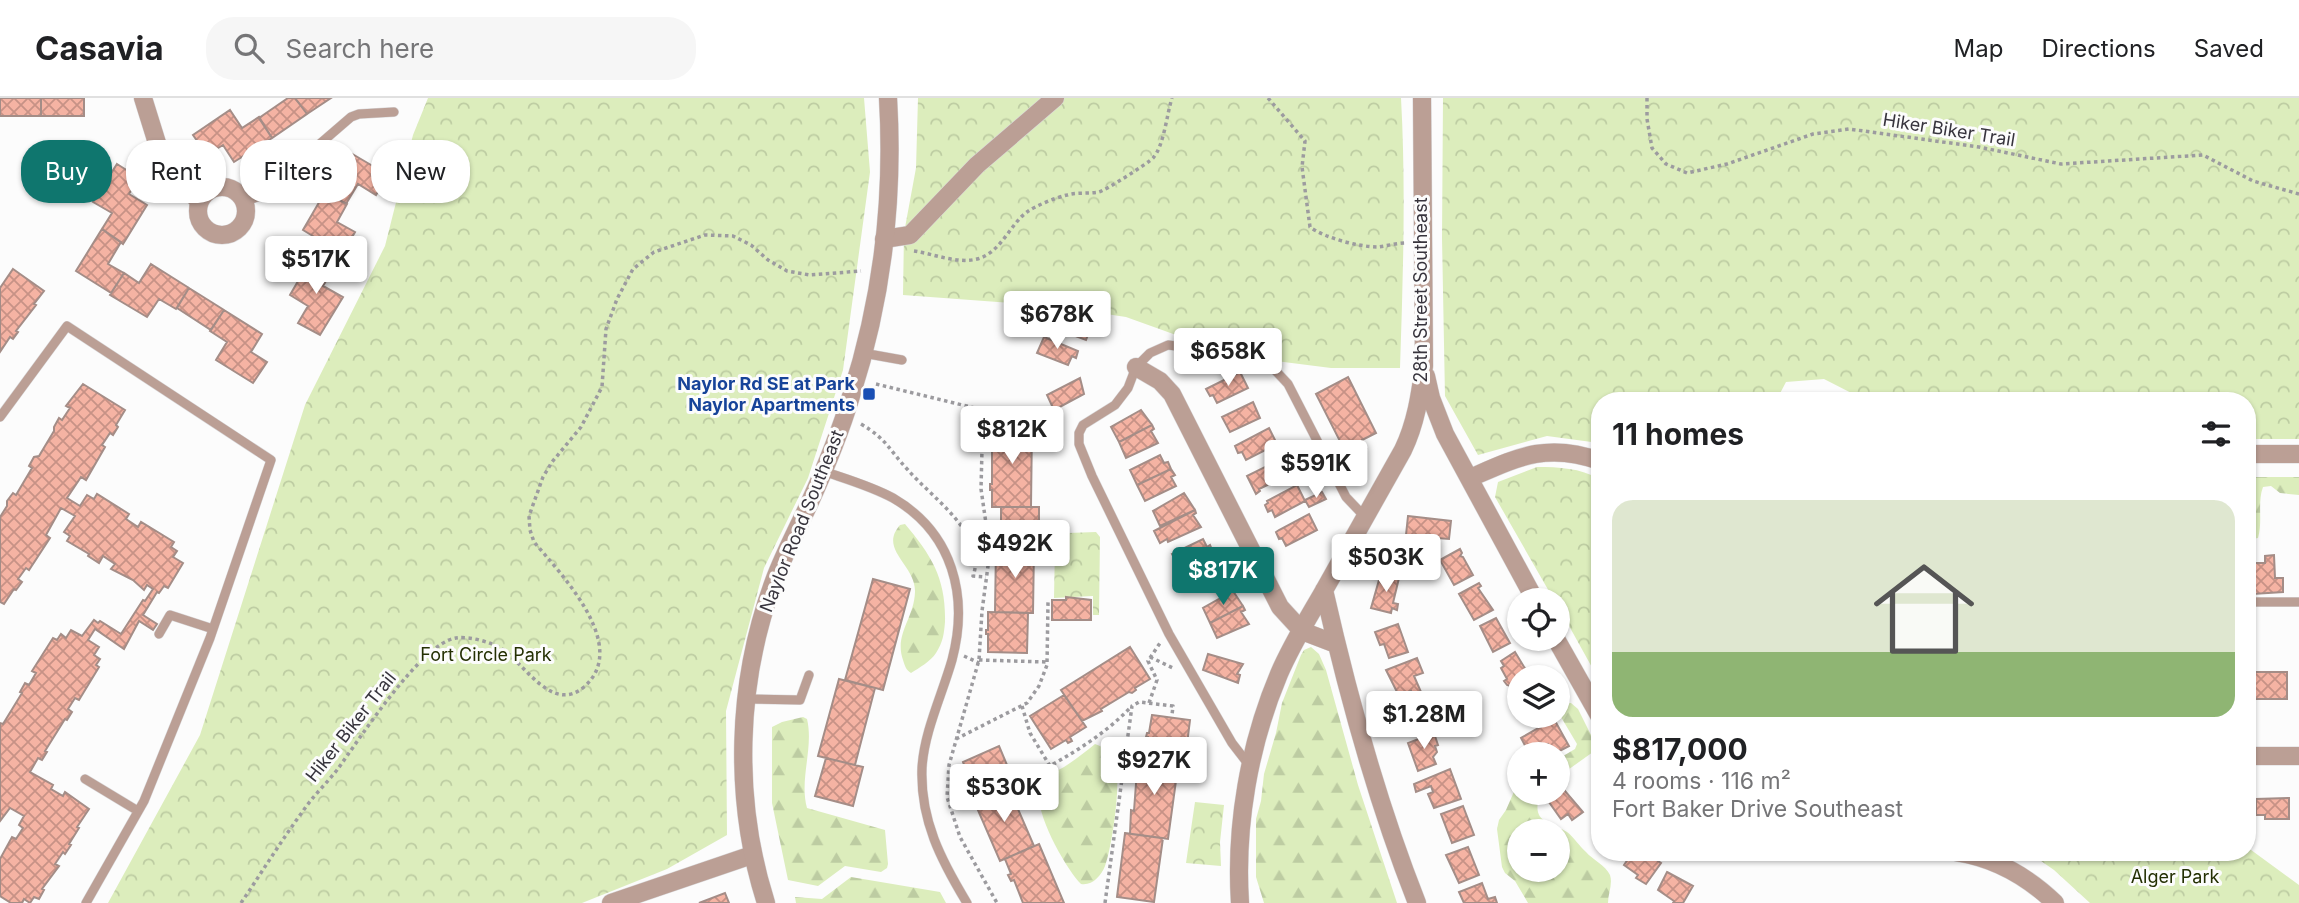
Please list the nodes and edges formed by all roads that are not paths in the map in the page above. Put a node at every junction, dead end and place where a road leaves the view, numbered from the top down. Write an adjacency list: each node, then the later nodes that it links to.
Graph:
1 (143, 98): 6 (street)
2 (888, 98): 10 (street, Naylor Road Southeast)
3 (1055, 98): 10 (street)
4 (1422, 98): 13 (street, 28th Street Southeast)
5 (394, 112): 7 (lane)
6 (157, 140)
7 (324, 140)
8 (199, 203): 9 (street)
9 (244, 203)
10 (884, 239): 11 (street, Naylor Road Southeast)
11 (863, 352): 12 (lane); 21 (street, Naylor Road Southeast)
12 (902, 360)
13 (1424, 366): 16 (street); 17 (street, 28th Street Southeast)
14 (1136, 367): 23 (lane); 29 (street); 38 (lane)
15 (0, 417): 28 (lane)
16 (1445, 434): 17 (street); 22 (street)
17 (1403, 450): 23 (street, 28th Street Southeast)
18 (2256, 454): 19 (street)
19 (2299, 454)
20 (1591, 459): 22 (street)
21 (823, 471): 34 (street, Naylor Road Southeast); 46 (lane)
22 (1470, 478): 24 (street)
23 (1365, 517): 25 (street, 28th Street Southeast)
24 (1529, 588)
25 (1324, 590): 29 (street, 28th Street Southeast); 31 (street)
26 (2256, 602): 27 (lane)
27 (2299, 602)
28 (213, 629): 30 (lane); 40 (lane)
29 (1302, 631): 31 (street); 38 (street, 28th Street Southeast)
30 (159, 634)
31 (1336, 643): 48 (street)
32 (1563, 651): 35 (street)
33 (809, 675): 34 (lane)
34 (747, 699): 41 (street, Naylor Road Southeast)
35 (1591, 701)
36 (2256, 756): 37 (street)
37 (2299, 756)
38 (1251, 766): 47 (street, 28th Street Southeast)
39 (86, 779): 40 (lane)
40 (138, 811): 43 (lane)
41 (752, 855): 44 (street); 45 (street, Naylor Road Southeast)
42 (1989, 861): 49 (street)
43 (86, 903)
44 (611, 903)
45 (766, 903)
46 (967, 903)
47 (1240, 903)
48 (1417, 903)
49 (2054, 903)

